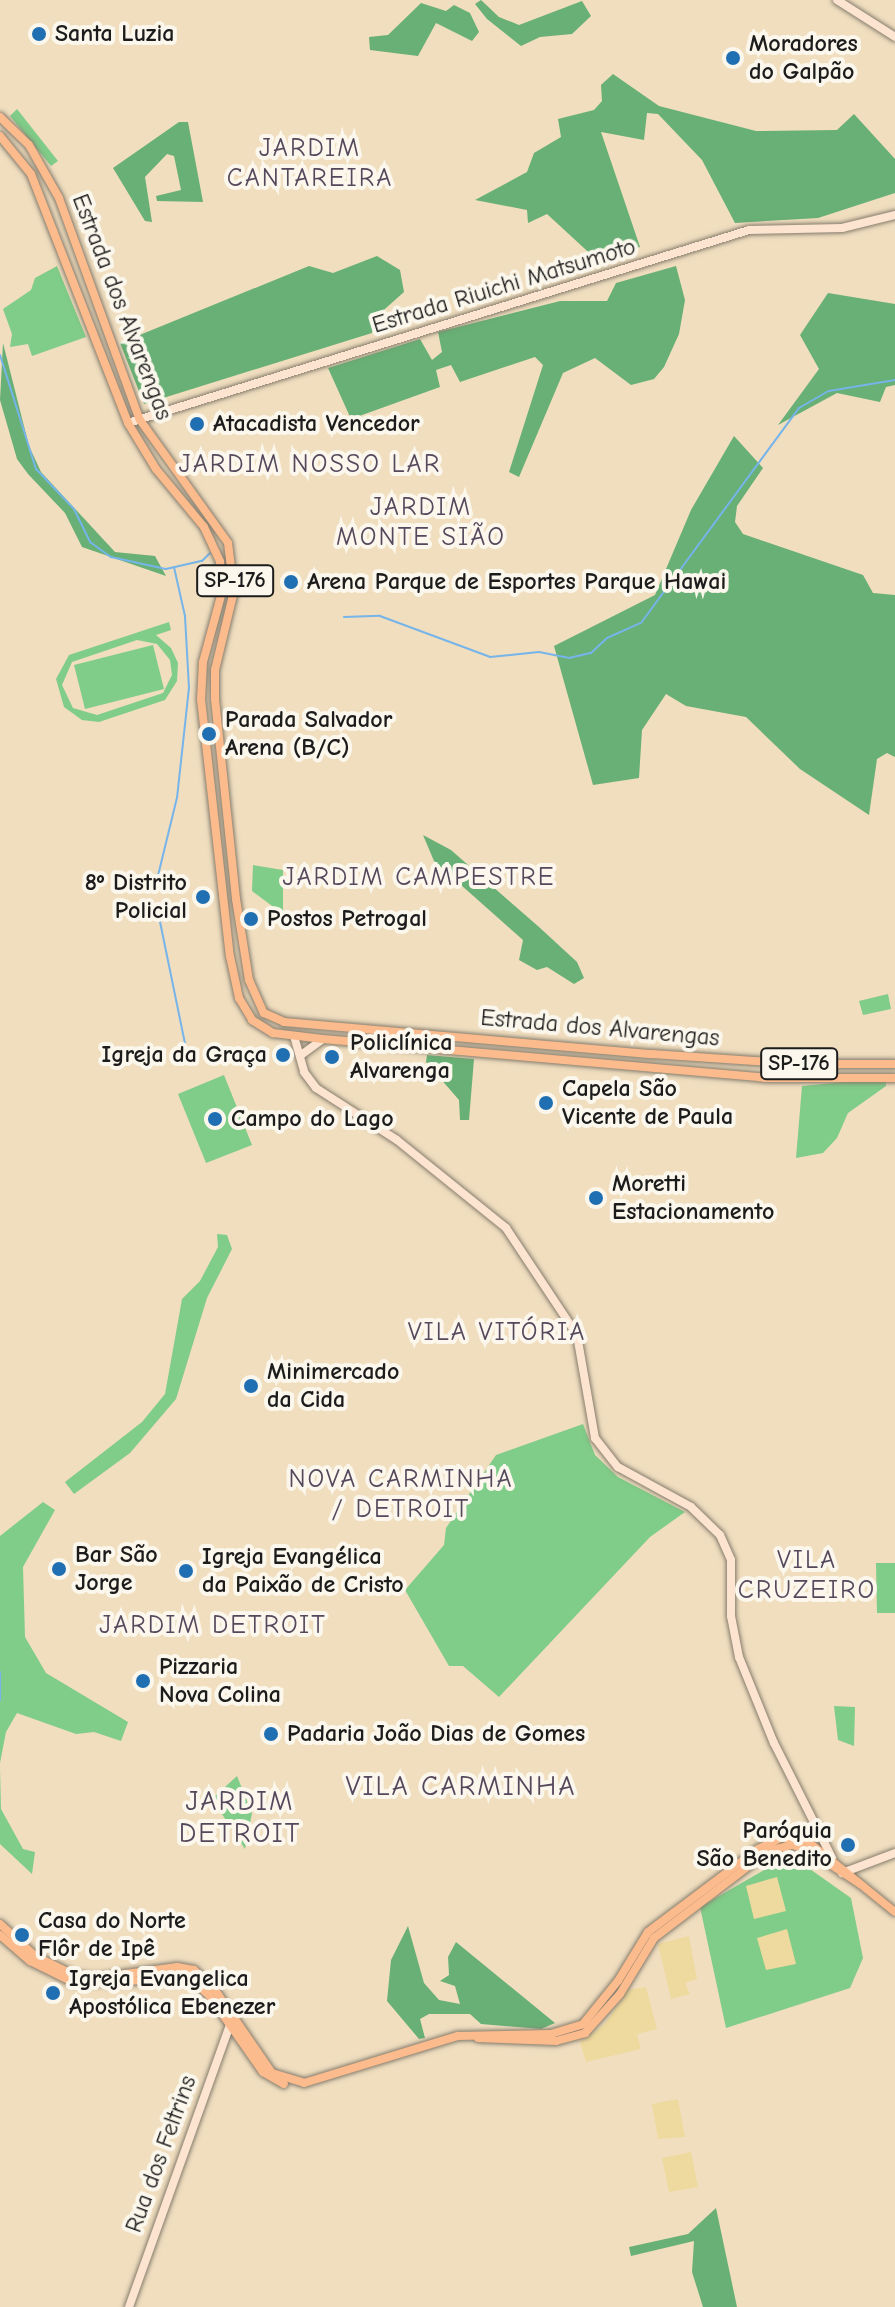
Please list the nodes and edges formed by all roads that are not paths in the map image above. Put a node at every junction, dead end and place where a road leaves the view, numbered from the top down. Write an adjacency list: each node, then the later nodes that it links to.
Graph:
1 (837, 0): 2 (street)
2 (895, 37)
3 (0, 117): 6 (main road, Estrada dos Alvarengas / SP-176)
4 (0, 136): 7 (main road, Estrada dos Alvarengas / SP-176)
5 (895, 215): 6 (street, Estrada Riuichi Matsumoto)
6 (140, 420): 7 (street, Estrada Riuichi Matsumoto); 9 (main road, Estrada dos Alvarengas / SP-176)
7 (128, 423): 8 (main road, Estrada dos Alvarengas / SP-176)
8 (208, 757): 9 (main road); 10 (main road, Estrada dos Alvarengas / SP-176)
9 (222, 768): 12 (main road, Estrada dos Alvarengas / SP-176)
10 (294, 1036): 11 (main road, Estrada dos Alvarengas / SP-176); 13 (street)
11 (323, 1039): 13 (street); 16 (main road, Estrada dos Alvarengas / SP-176)
12 (652, 1054): 14 (main road, Estrada dos Alvarengas / SP-176); 16 (main road)
13 (301, 1056): 20 (street)
14 (694, 1057): 15 (main road, Estrada dos Alvarengas / SP-176); 17 (main road)
15 (895, 1064)
16 (650, 1067): 17 (main road, Estrada dos Alvarengas / SP-176)
17 (698, 1072): 18 (main road, Estrada dos Alvarengas / SP-176)
18 (895, 1078)
19 (895, 1853): 21 (street)
20 (832, 1858): 21 (main road); 25 (main road)
21 (844, 1871): 22 (main road); 25 (main road)
22 (895, 1912)
23 (0, 1924): 25 (main road)
24 (0, 1935): 25 (main road)
25 (232, 2021): 26 (street, Rua dos Feltrins)
26 (129, 2307)

